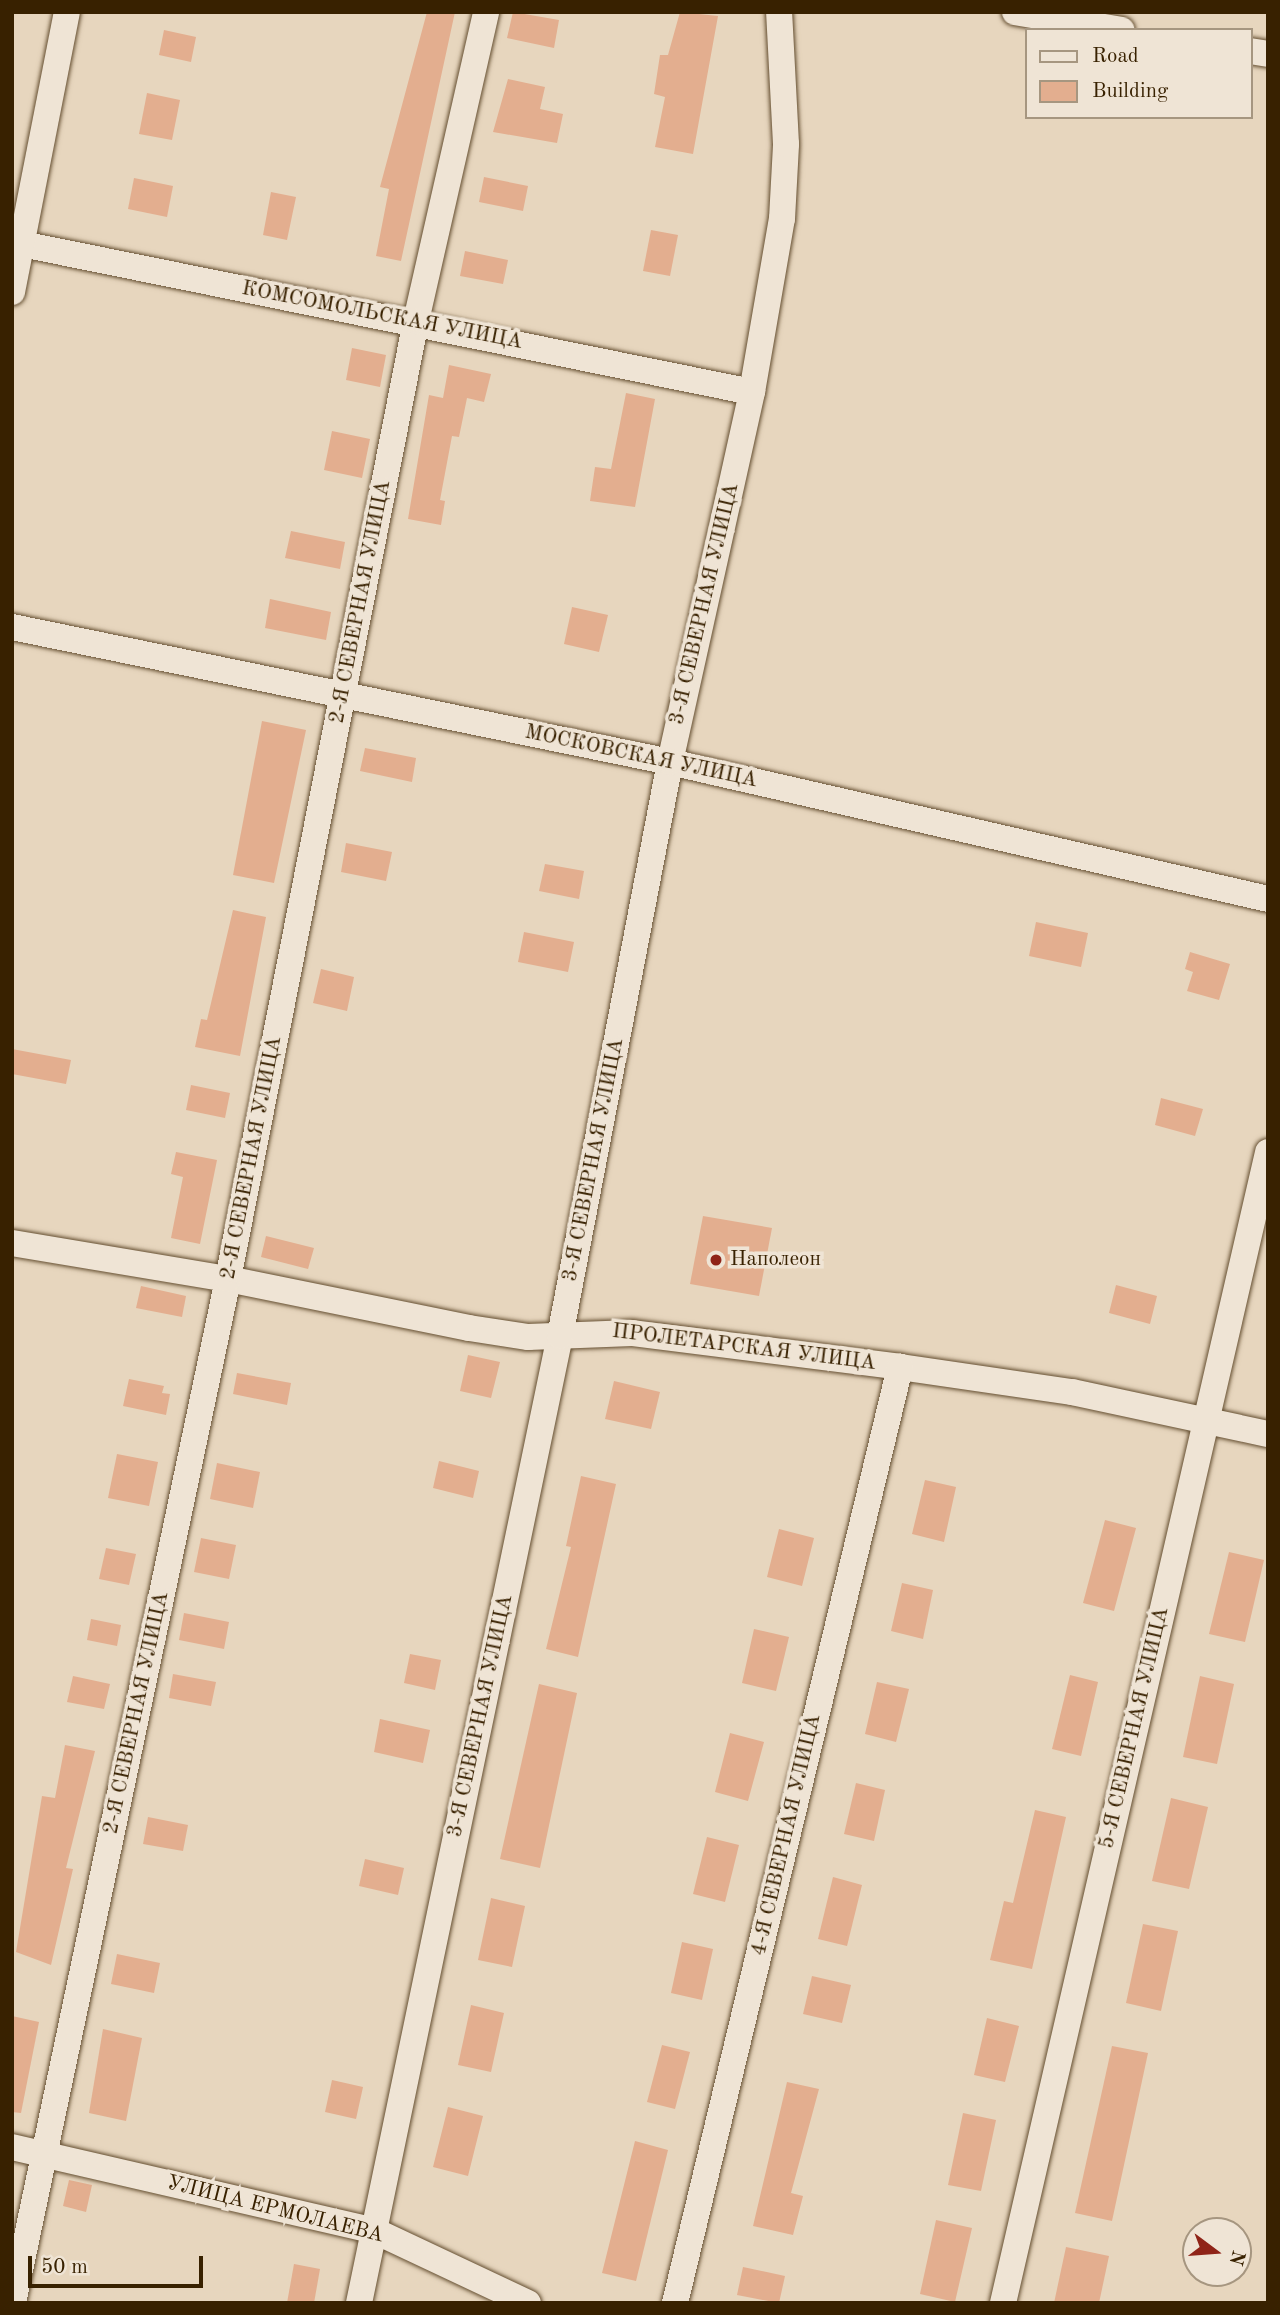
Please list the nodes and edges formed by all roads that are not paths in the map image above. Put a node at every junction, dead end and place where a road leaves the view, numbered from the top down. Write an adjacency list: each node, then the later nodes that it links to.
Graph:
1 (67, 12): 6 (street)
2 (485, 12): 8 (street, 2-Я СЕВЕРНАЯ УЛИЦА)
3 (779, 12): 9 (street, 3-Я СЕВЕРНАЯ УЛИЦА)
4 (1015, 12): 5 (street)
5 (1109, 28)
6 (16, 243): 7 (street); 8 (street, КОМСОМОЛЬСКАЯ УЛИЦА)
7 (12, 292)
8 (416, 321): 9 (street, КОМСОМОЛЬСКАЯ УЛИЦА); 11 (street, 2-Я СЕВЕРНАЯ УЛИЦА)
9 (752, 392): 12 (street, 3-Я СЕВЕРНАЯ УЛИЦА)
10 (12, 627): 11 (street, МОСКОВСКАЯ УЛИЦА)
11 (343, 696): 12 (street, МОСКОВСКАЯ УЛИЦА); 16 (street, 2-Я СЕВЕРНАЯ УЛИЦА)
12 (670, 762): 13 (street, МОСКОВСКАЯ УЛИЦА); 17 (street, 3-Я СЕВЕРНАЯ УЛИЦА)
13 (1268, 899)
14 (1268, 1152): 19 (street, 5-Я СЕВЕРНАЯ УЛИЦА)
15 (12, 1243): 16 (street, ПРОЛЕТАРСКАЯ УЛИЦА)
16 (228, 1279): 17 (street, ПРОЛЕТАРСКАЯ УЛИЦА); 22 (street, 2-Я СЕВЕРНАЯ УЛИЦА)
17 (560, 1336): 18 (street, ПРОЛЕТАРСКАЯ УЛИЦА); 23 (street, 3-Я СЕВЕРНАЯ УЛИЦА)
18 (900, 1367): 19 (street, ПРОЛЕТАРСКАЯ УЛИЦА); 27 (street, 4-Я СЕВЕРНАЯ УЛИЦА)
19 (1206, 1419): 20 (street, ПРОЛЕТАРСКАЯ УЛИЦА); 28 (street, 5-Я СЕВЕРНАЯ УЛИЦА)
20 (1268, 1434)
21 (12, 2147): 22 (street, УЛИЦА ЕРМОЛАЕВА)
22 (44, 2154): 23 (street, УЛИЦА ЕРМОЛАЕВА); 24 (street, 2-Я СЕВЕРНАЯ УЛИЦА)
23 (375, 2231): 25 (street, 3-Я СЕВЕРНАЯ УЛИЦА); 26 (street, УЛИЦА ЕРМОЛАЕВА)
24 (13, 2303)
25 (359, 2303)
26 (528, 2303)
27 (675, 2303)
28 (1003, 2303)

